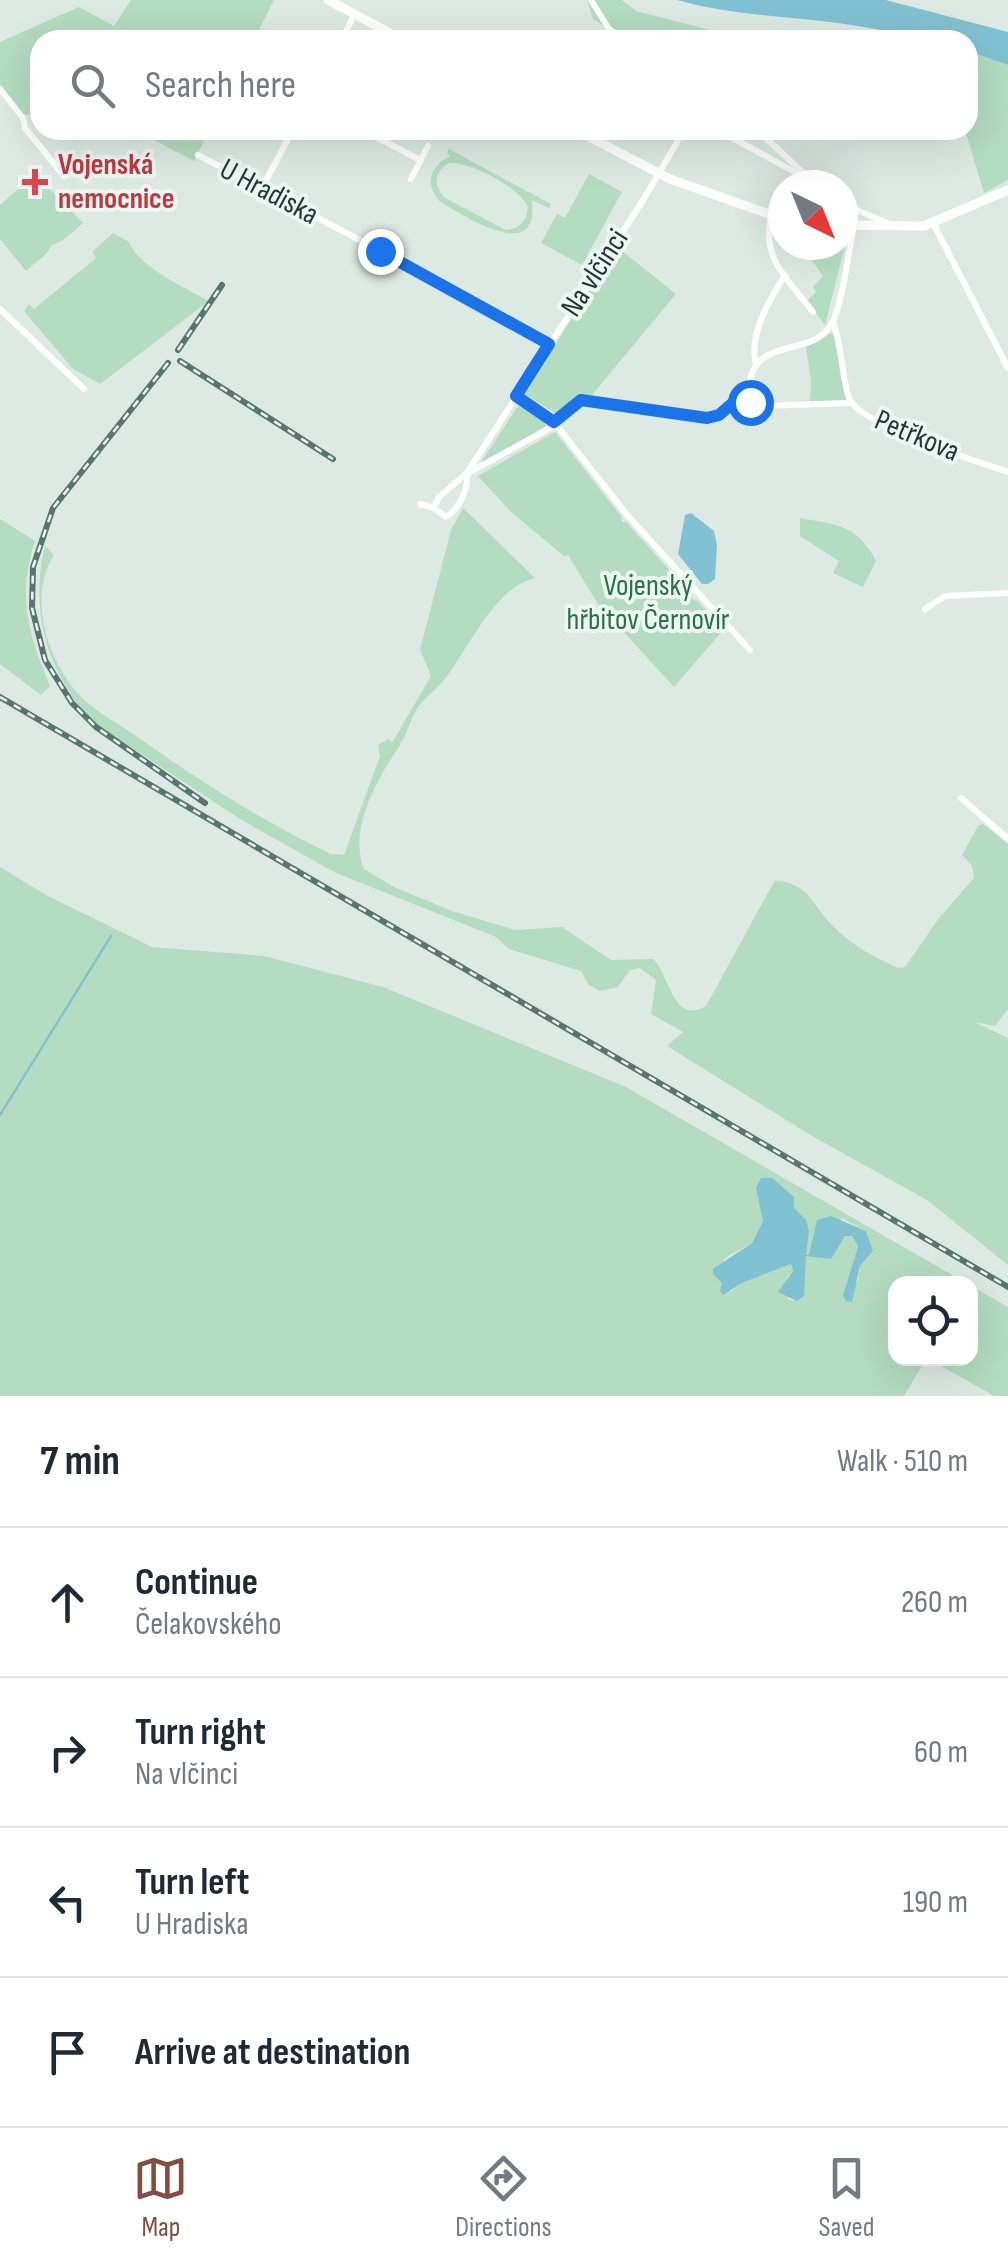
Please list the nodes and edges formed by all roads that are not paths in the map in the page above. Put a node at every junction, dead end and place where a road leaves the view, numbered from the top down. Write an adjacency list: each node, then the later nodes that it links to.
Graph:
1 (328, 0): 3 (street)
2 (591, 0): 6 (street)
3 (354, 14): 4 (street); 5 (street)
4 (346, 30)
5 (384, 30)
6 (610, 30)
7 (0, 89): 8 (street)
8 (30, 134)
9 (35, 140): 22 (street)
10 (288, 140): 24 (street)
11 (383, 140): 18 (street)
12 (595, 140): 21 (street)
13 (678, 140): 21 (street, Na vlčinci)
14 (736, 140): 19 (street)
15 (768, 140): 20 (street)
16 (428, 146): 18 (street)
17 (198, 156): 24 (street, U Hradiska)
18 (420, 160): 23 (street)
19 (790, 170)
20 (799, 170)
21 (659, 174): 27 (street); 37 (street, Na vlčinci)
22 (64, 176)
23 (411, 179)
24 (262, 188): 37 (street, U Hradiska)
25 (1008, 190): 29 (street)
26 (858, 209): 28 (street)
27 (768, 215)
28 (890, 224): 29 (street); 30 (street)
29 (933, 224): 39 (street)
30 (858, 225)
31 (775, 260): 33 (street)
32 (843, 260): 36 (street)
33 (785, 275): 35 (street); 38 (street)
34 (0, 309): 40 (street)
35 (813, 312)
36 (833, 322): 38 (street); 44 (street, Petřkova)
37 (549, 344): 42 (street, Na vlčinci)
38 (756, 364): 41 (street)
39 (1008, 368)
40 (84, 388)
41 (749, 388): 43 (street); 45 (street)
42 (516, 396): 46 (street); 48 (street, Na vlčinci)
43 (741, 396): 45 (street); 46 (street)
44 (852, 402): 45 (street); 47 (street, Petřkova)
45 (752, 403)
46 (554, 422): 48 (street); 53 (street)
47 (1008, 472)
48 (467, 473): 50 (street, Na vlčinci); 50 (street, Na vlčinci)
49 (420, 504): 50 (street)
50 (434, 508)
51 (1008, 593): 52 (street)
52 (925, 609)
53 (750, 650)
54 (961, 798): 55 (street)
55 (1008, 839)

